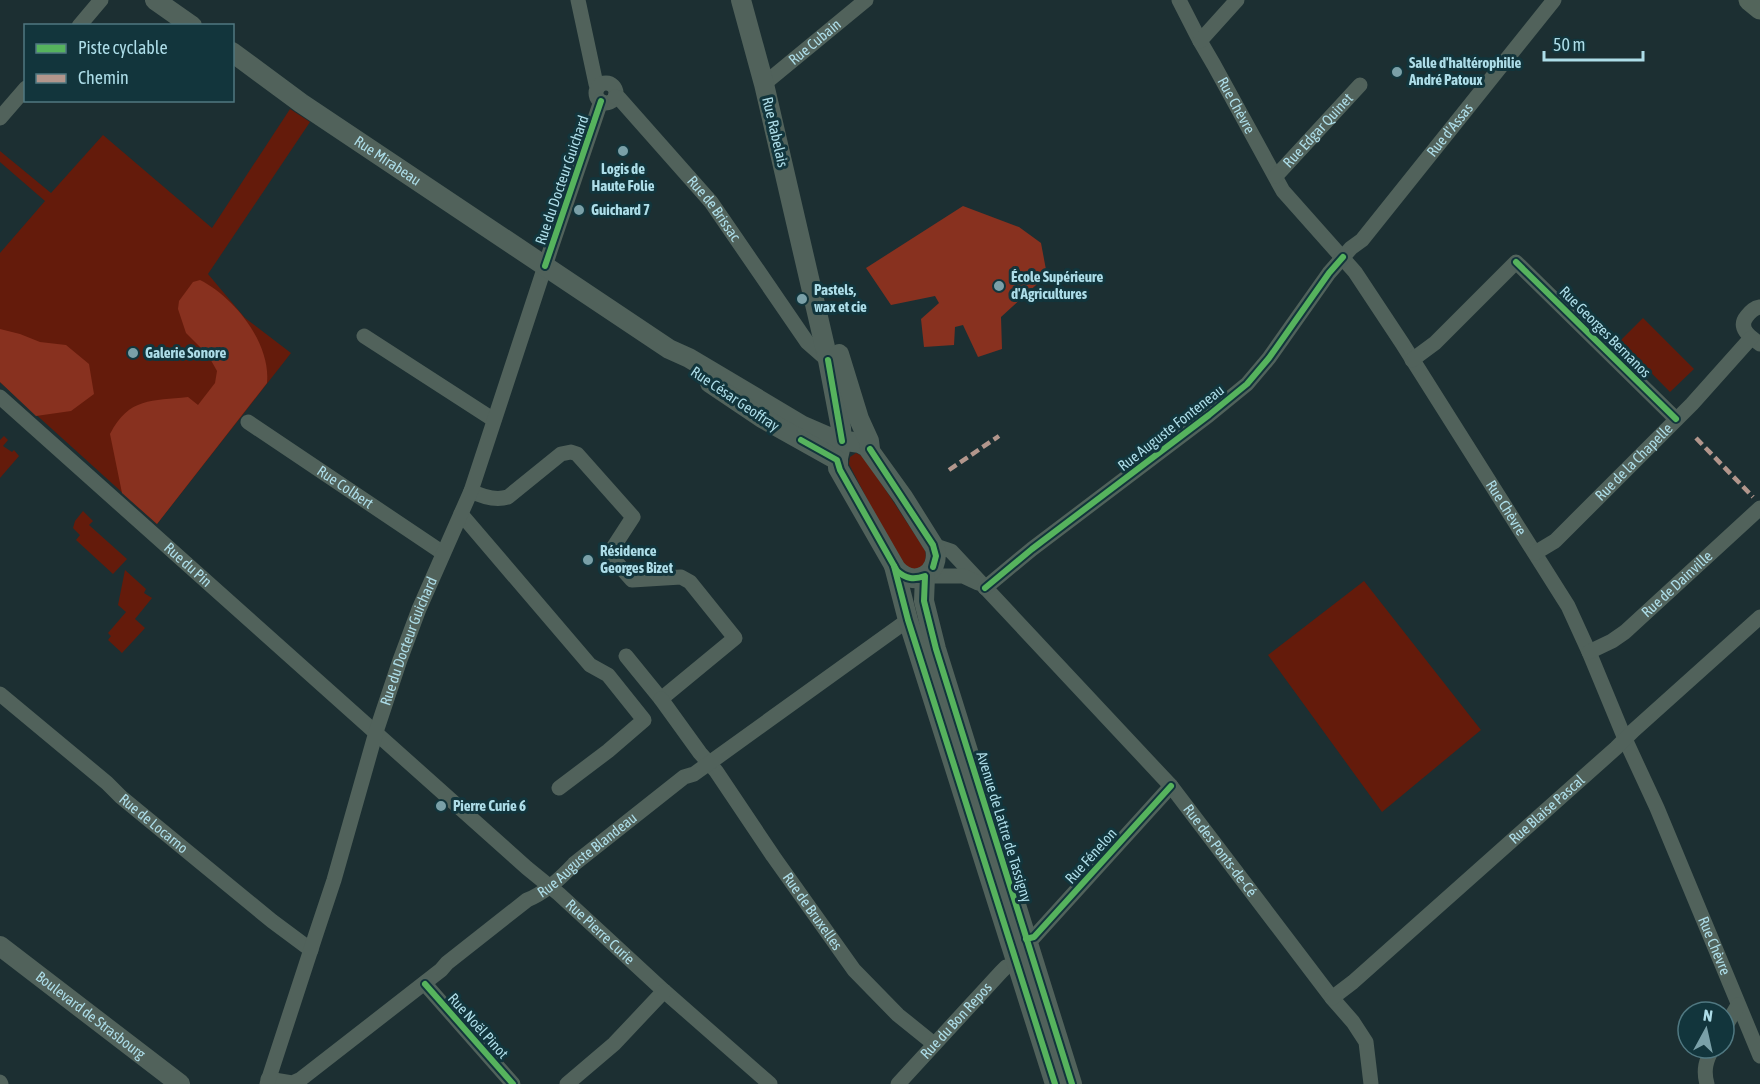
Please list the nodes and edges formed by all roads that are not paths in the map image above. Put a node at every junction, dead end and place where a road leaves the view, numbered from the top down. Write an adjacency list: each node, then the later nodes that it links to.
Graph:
1 (101, 0): 11 (street)
2 (154, 0): 12 (street)
3 (578, 0): 18 (street)
4 (741, 0): 15 (street, Rue Rabelais)
5 (866, 0): 15 (street, Rue Cubain)
6 (1179, 0): 13 (street, Rue Chèvre)
7 (1237, 0): 13 (street)
8 (1554, 0): 21 (street, Rue d'Assas)
9 (1749, 0): 10 (main road)
10 (1760, 9)
11 (81, 24)
12 (189, 24)
13 (1200, 41): 20 (street, Rue Chèvre)
14 (234, 53): 23 (street, Rue Mirabeau)
15 (764, 84): 22 (street, Rue Rabelais)
16 (1360, 85): 20 (street, Rue Edgar Quinet)
17 (24, 90): 19 (street)
18 (605, 95): 23 (street, Rue du Docteur Guichard); 26 (street, Rue de Brissac)
19 (0, 118)
20 (1276, 176): 21 (street, Rue Chèvre)
21 (1343, 257): 31 (street, Rue Chèvre); 48 (street, Rue Auguste Fonteneau)
22 (806, 265): 25 (street, Rue Rabelais); 32 (street, Rue Rabelais)
23 (546, 266): 29 (street, Rue César Geoffray); 35 (street, Rue du Docteur Guichard)
24 (1760, 308): 28 (street, Rue de la Chapelle)
25 (820, 324): 26 (street); 30 (street, Rue Rabelais)
26 (799, 331): 30 (street, Rue de Brissac)
27 (364, 336): 35 (street)
28 (1756, 341): 34 (street, Rue de la Chapelle)
29 (669, 349): 37 (street, Rue César Geoffray); 39 (street, Rue César Geoffray)
30 (828, 360): 32 (street, Rue Rabelais); 37 (street, Rue Rabelais)
31 (1412, 360): 34 (street, Rue Georges Bernanos); 45 (street, Rue Chèvre)
32 (849, 389): 38 (street, Rue Rabelais)
33 (0, 397): 55 (street, Rue du Pin)
34 (1676, 419): 45 (street, Rue de la Chapelle)
35 (494, 420): 40 (street, Rue du Docteur Guichard)
36 (248, 422): 44 (street, Rue Colbert)
37 (842, 441): 38 (street, Rue César Geoffray); 39 (street)
38 (870, 449): 43 (street, Rue Rabelais)
39 (837, 460): 46 (street, Avenue de Lattre de Tassigny)
40 (471, 491): 42 (street, Rue du Docteur Guichard); 54 (street)
41 (1760, 508): 51 (street, Rue de Dainville)
42 (461, 514): 44 (street, Rue du Docteur Guichard); 59 (street)
43 (933, 545): 47 (street); 48 (street, Rue des Ponts-de-Cé)
44 (443, 553): 55 (street, Rue du Docteur Guichard)
45 (1535, 553): 51 (street, Rue Chèvre)
46 (894, 566): 47 (street); 50 (street, Avenue de Lattre de Tassigny)
47 (925, 576): 48 (street, Rue des Ponts-de-Cé); 61 (street, Avenue de Lattre de Tassigny)
48 (984, 587): 58 (street, Rue des Ponts-de-Cé)
49 (1760, 617): 56 (street, Rue Blaise Pascal)
50 (908, 620): 57 (street, Rue Auguste Blandeau); 64 (street, Avenue de Lattre de Tassigny)
51 (1590, 652): 56 (street, Rue Chèvre)
52 (626, 656): 54 (street)
53 (0, 694): 63 (street, Rue de Locarno)
54 (661, 699): 57 (street, Rue de Bruxelles)
55 (376, 732): 60 (street, Rue Pierre Curie); 63 (street, Rue du Docteur Guichard)
56 (1625, 739): 67 (street, Rue Blaise Pascal); 68 (street, Rue Chèvre)
57 (708, 763): 60 (street, Rue Auguste Blandeau); 70 (street, Rue de Bruxelles)
58 (1172, 786): 61 (street, Rue Fénelon); 67 (street, Rue des Ponts-de-Cé)
59 (559, 788)
60 (549, 886): 65 (street, Rue Auguste Blandeau); 66 (street, Rue Pierre Curie)
61 (1026, 939): 80 (street, Avenue de Lattre de Tassigny)
62 (0, 946): 74 (street, Boulevard de Strasbourg)
63 (311, 950): 73 (street, Rue du Docteur Guichard)
64 (1017, 963): 70 (street, Rue du Bon Repos); 79 (street, Avenue de Lattre de Tassigny)
65 (424, 984): 73 (street, Rue Auguste Blandeau); 75 (street, Rue Noël Pinot)
66 (664, 991): 76 (street); 77 (street, Rue Pierre Curie)
67 (1332, 998): 81 (street, Rue des Ponts-de-Cé)
68 (1738, 1005): 69 (street); 71 (street, Rue Chèvre)
69 (1736, 1008)
70 (934, 1044): 78 (street, Rue du Bon Repos)
71 (1760, 1056)
72 (1707, 1060): 82 (street)
73 (268, 1082)
74 (180, 1084)
75 (513, 1084)
76 (567, 1084)
77 (770, 1084)
78 (898, 1084)
79 (1055, 1084)
80 (1072, 1084)
81 (1371, 1084)
82 (1707, 1084)

